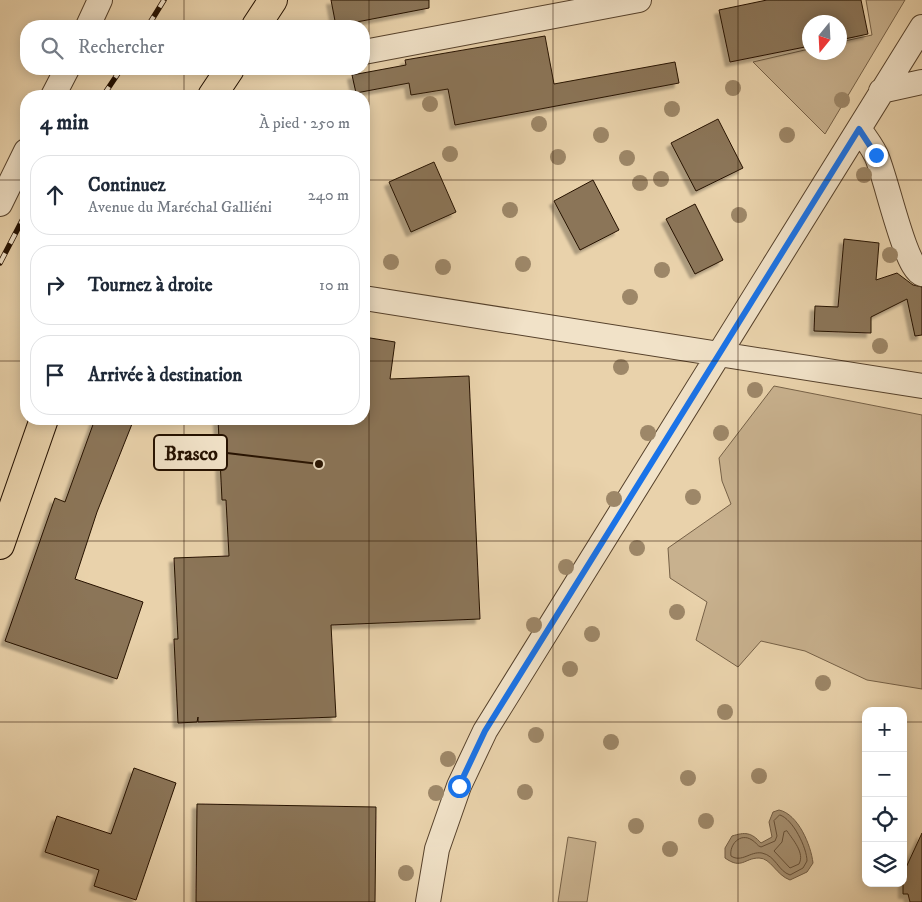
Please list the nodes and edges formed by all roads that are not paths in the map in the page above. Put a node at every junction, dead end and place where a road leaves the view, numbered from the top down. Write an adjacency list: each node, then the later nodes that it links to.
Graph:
1 (100, 0): 4 (street)
2 (273, 0): 5 (main road)
3 (639, 0): 7 (street)
4 (91, 20)
5 (260, 20)
6 (922, 27): 13 (street)
7 (370, 51)
8 (64, 75): 11 (street)
9 (226, 75): 12 (main road)
10 (922, 82): 13 (street)
11 (57, 90)
12 (216, 90)
13 (881, 91): 14 (street)
14 (859, 129): 17 (street); 19 (street)
15 (20, 163): 16 (street)
16 (0, 204)
17 (922, 274)
18 (370, 299): 19 (street)
19 (720, 354): 20 (street); 23 (street)
20 (922, 386)
21 (42, 425): 22 (main road)
22 (0, 545)
23 (428, 902)

